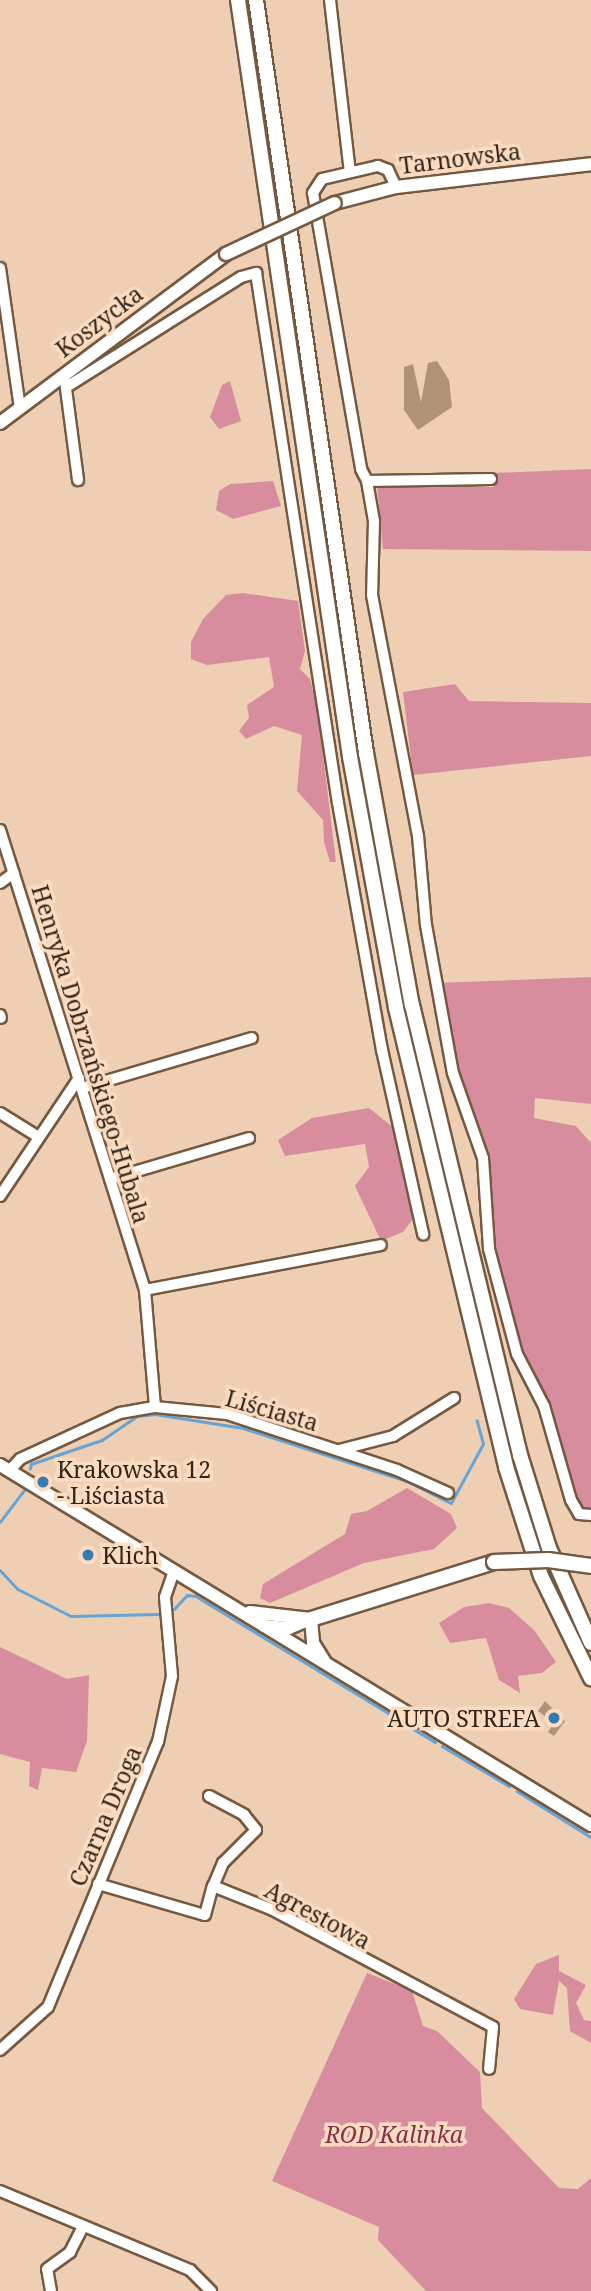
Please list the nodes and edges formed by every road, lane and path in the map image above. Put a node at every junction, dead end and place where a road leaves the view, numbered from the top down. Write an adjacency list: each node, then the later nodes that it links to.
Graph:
1 (238, 0): 42 (main road)
2 (256, 0): 39 (main road)
3 (330, 0): 5 (street)
4 (591, 164): 6 (main road, Tarnowska)
5 (350, 172): 6 (street); 14 (street)
6 (396, 187): 7 (main road, Tarnowska, bridge)
7 (226, 254): 9 (main road, Koszycka)
8 (0, 268): 10 (street)
9 (65, 381): 10 (main road, Koszycka); 13 (street); 25 (street)
10 (20, 408): 11 (main road, Koszycka)
11 (0, 423)
12 (491, 479): 14 (street)
13 (78, 480)
14 (367, 481): 33 (street)
15 (0, 830): 16 (street, Henryka Dobrzańskiego-Hubala)
16 (15, 873): 17 (street); 19 (street, Henryka Dobrzańskiego-Hubala)
17 (0, 883)
18 (252, 1038): 19 (street)
19 (80, 1083): 21 (street); 23 (street, Henryka Dobrzańskiego-Hubala)
20 (0, 1113): 21 (street)
21 (37, 1136): 24 (street)
22 (248, 1138): 23 (street)
23 (110, 1179): 27 (street, Henryka Dobrzańskiego-Hubala)
24 (0, 1196)
25 (423, 1234)
26 (381, 1245): 27 (street)
27 (145, 1290): 29 (street, Henryka Dobrzańskiego-Hubala)
28 (454, 1398): 30 (street)
29 (155, 1406): 30 (street, Liściasta); 31 (street, Liściasta)
30 (338, 1450): 32 (street, Liściasta)
31 (5, 1468): 35 (main road)
32 (448, 1493)
33 (591, 1515)
34 (591, 1566): 37 (main road, bridge)
35 (174, 1571): 36 (main road); 45 (street, Czarna Droga)
36 (234, 1608): 37 (main road); 38 (main road)
37 (312, 1619): 38 (main road); 40 (main road); 41 (main road)
38 (261, 1625): 40 (main road)
39 (591, 1643)
40 (313, 1658): 41 (main road)
41 (328, 1664): 44 (main road)
42 (591, 1678)
43 (209, 1796): 46 (street)
44 (591, 1825)
45 (98, 1884): 46 (street); 47 (street, Czarna Droga)
46 (213, 1886): 48 (street, Agrestowa)
47 (0, 2050)
48 (489, 2069)
49 (0, 2191): 50 (street)
50 (83, 2226): 51 (street); 52 (street)
51 (51, 2291)
52 (211, 2291)

